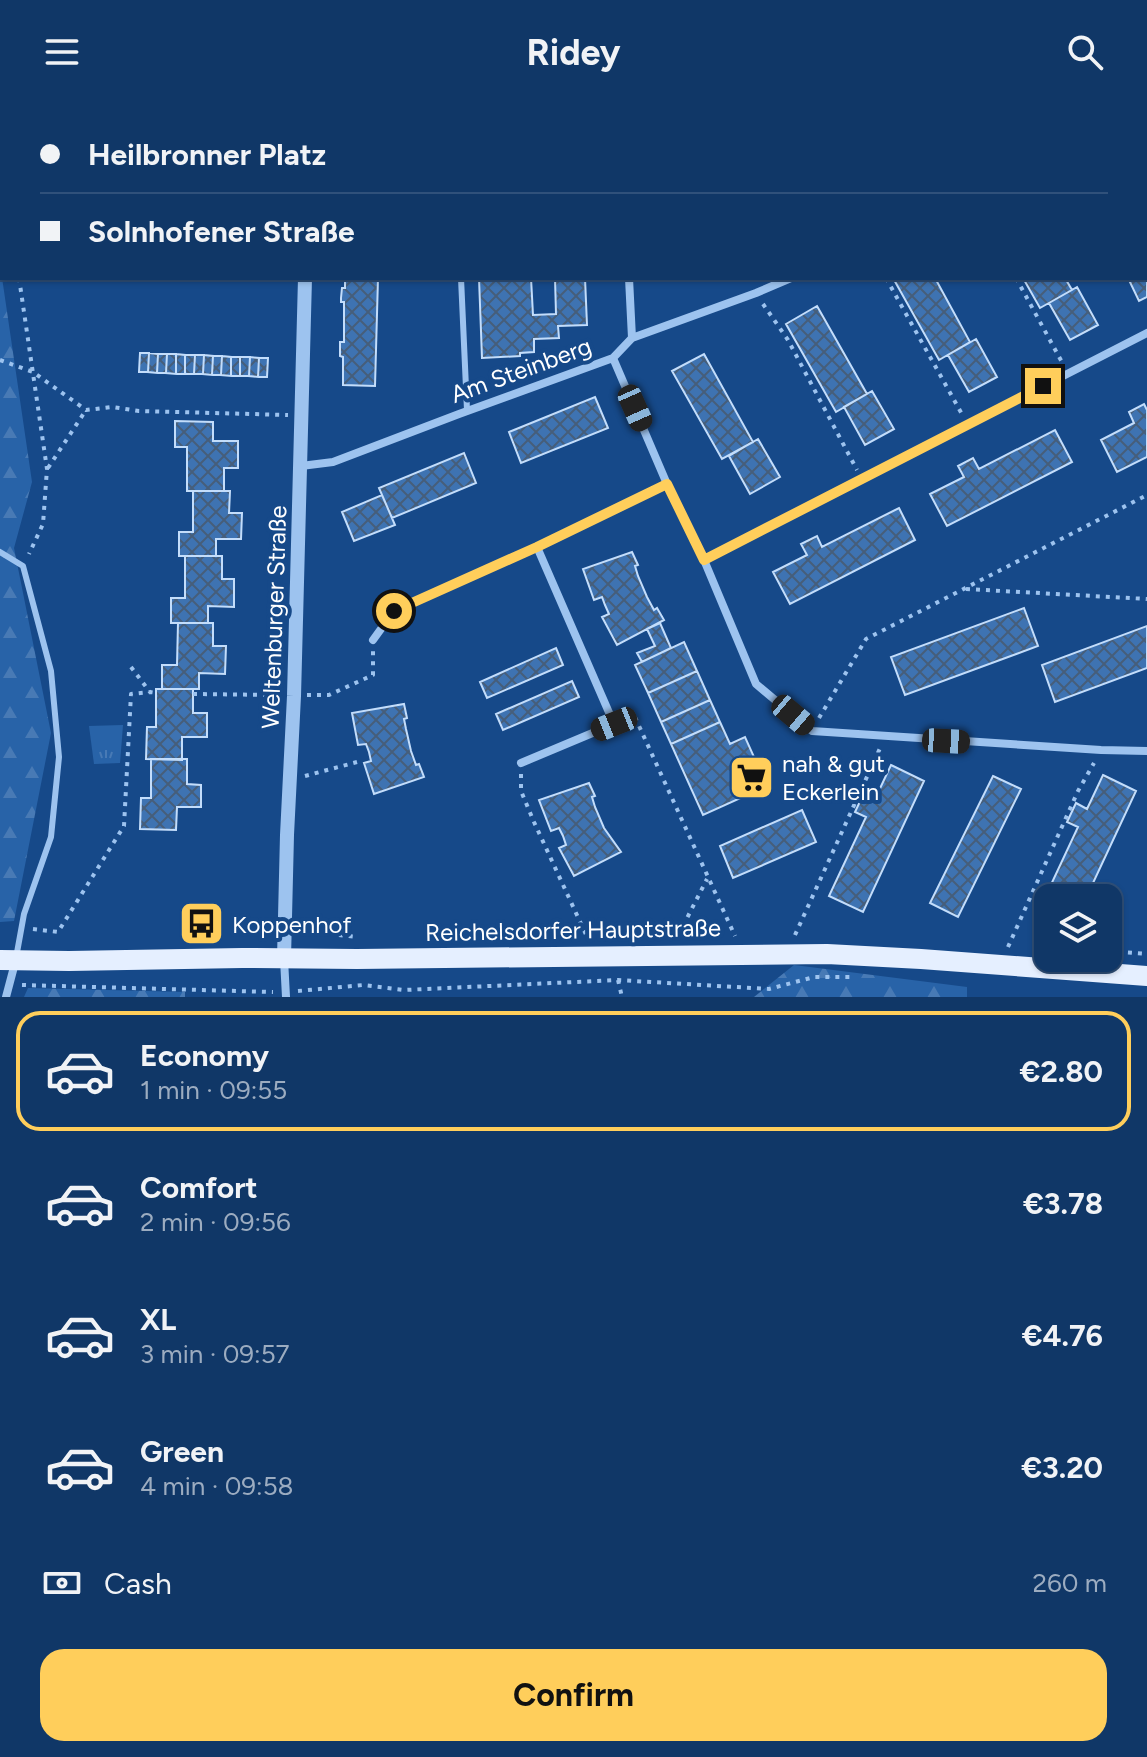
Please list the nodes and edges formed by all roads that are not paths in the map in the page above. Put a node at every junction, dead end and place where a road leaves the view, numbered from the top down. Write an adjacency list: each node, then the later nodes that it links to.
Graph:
1 (305, 280): 9 (street, Weltenburger Straße)
2 (461, 280): 8 (lane)
3 (629, 280): 6 (street)
4 (786, 280): 6 (street, Am Steinberg)
5 (1147, 333): 13 (street)
6 (632, 338): 7 (street, Am Steinberg)
7 (613, 358): 8 (street, Am Steinberg); 10 (street)
8 (467, 410): 9 (street, Am Steinberg)
9 (301, 466): 17 (street, Weltenburger Straße)
10 (667, 484): 11 (street); 13 (street)
11 (537, 547): 14 (street); 16 (street)
12 (0, 552): 18 (lane)
13 (704, 560): 15 (street)
14 (373, 640)
15 (1147, 751)
16 (521, 763)
17 (284, 958): 18 (main road, Reichelsdorfer Hauptstraße); 19 (main road, Reichelsdorfer Hauptstraße); 20 (street)
18 (8, 960): 21 (street)
19 (1147, 976)
20 (286, 995)
21 (6, 997)

